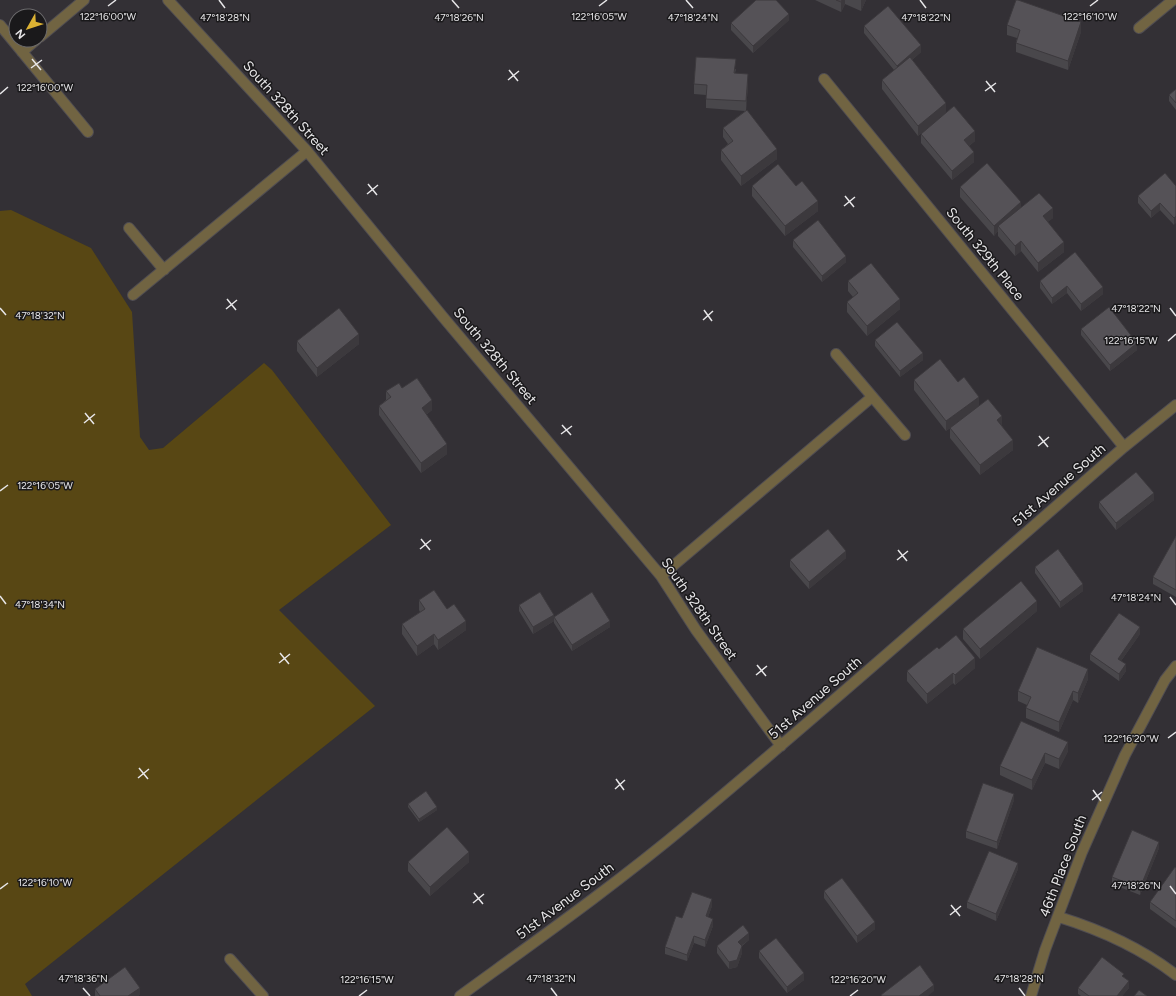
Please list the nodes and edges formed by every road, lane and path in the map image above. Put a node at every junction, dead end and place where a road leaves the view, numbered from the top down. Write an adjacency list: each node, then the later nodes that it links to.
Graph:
1 (84, 0): 6 (street)
2 (168, 0): 11 (street, South 328th Street)
3 (1173, 0): 5 (street)
4 (0, 25): 8 (street)
5 (1138, 28)
6 (48, 29)
7 (27, 48): 8 (street)
8 (22, 52): 10 (street)
9 (824, 79): 19 (street, South 329th Place)
10 (88, 132)
11 (306, 151): 13 (street); 20 (street, South 328th Street)
12 (129, 228): 13 (street)
13 (164, 270): 14 (street)
14 (133, 295)
15 (836, 354): 16 (street)
16 (872, 396): 18 (street); 20 (street)
17 (1176, 405): 19 (street, 51st Avenue South)
18 (905, 436)
19 (1124, 447): 22 (street, 51st Avenue South)
20 (661, 576): 22 (street, South 328th Street)
21 (1176, 666): 23 (street, 46th Place South)
22 (780, 746): 27 (street, 51st Avenue South)
23 (1059, 917): 25 (street); 28 (street, 46th Place South)
24 (230, 960): 26 (street)
25 (1176, 975)
26 (263, 996)
27 (460, 996)
28 (1031, 996)

